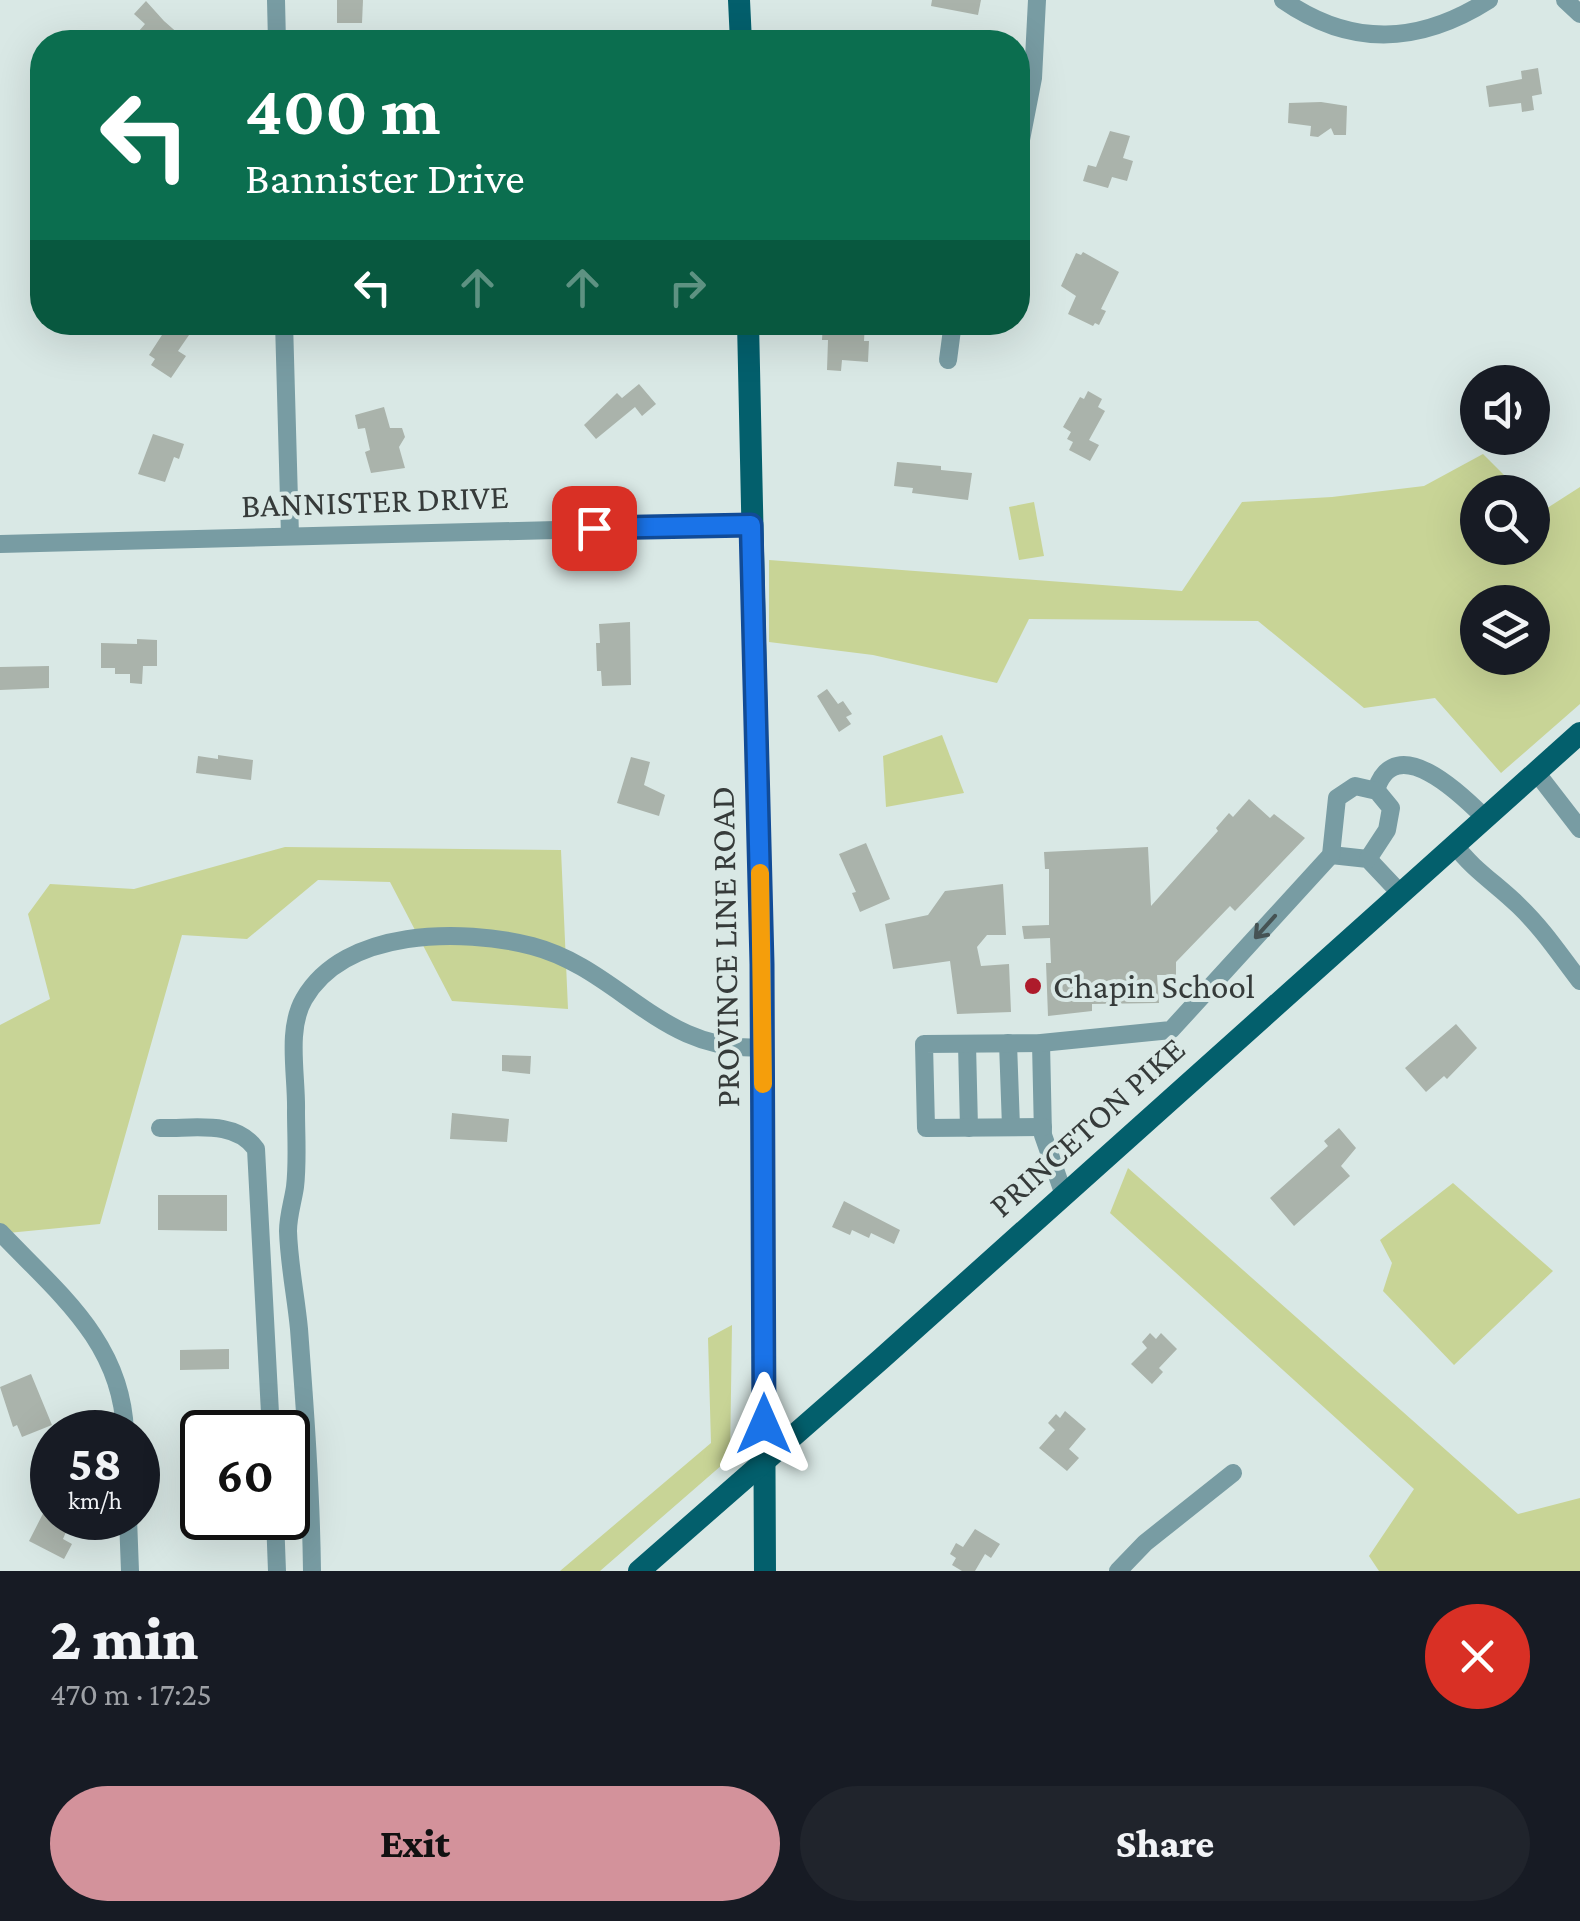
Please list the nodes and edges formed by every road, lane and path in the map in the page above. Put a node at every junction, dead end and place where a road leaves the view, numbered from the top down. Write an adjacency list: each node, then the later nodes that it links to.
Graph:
1 (276, 0): 8 (street)
2 (740, 0): 9 (main road)
3 (1037, 0): 10 (street)
4 (1283, 0): 5 (street)
5 (1489, 0)
6 (1565, 0): 7 (street)
7 (1580, 14)
8 (277, 30)
9 (741, 30)
10 (1030, 97)
11 (284, 335): 16 (street)
12 (748, 335): 15 (main road, PROVINCE LINE ROAD)
13 (951, 335): 14 (street)
14 (948, 360)
15 (751, 525): 16 (street, BANNISTER DRIVE); 31 (main road, PROVINCE LINE ROAD)
16 (290, 536): 17 (street, BANNISTER DRIVE)
17 (0, 544)
18 (1580, 733): 19 (main road, PRINCETON PIKE)
19 (1536, 772): 21 (main road, PRINCETON PIKE); 22 (street)
20 (1376, 790): 21 (street); 24 (street); 25 (street)
21 (1485, 818): 23 (main road, PRINCETON PIKE)
22 (1580, 829)
23 (1454, 845): 26 (main road, PRINCETON PIKE); 27 (street)
24 (1331, 855): 25 (street); 29 (street, one-way to 29)
25 (1368, 859): 26 (street)
26 (1400, 894): 36 (main road, PRINCETON PIKE)
27 (1580, 981)
28 (1008, 1043): 29 (street); 30 (street); 32 (street)
29 (1040, 1043): 33 (street)
30 (967, 1044): 35 (street); 35 (street)
31 (762, 1047): 40 (main road, PROVINCE LINE ROAD); 46 (street)
32 (1011, 1127): 33 (street); 35 (street)
33 (1042, 1127): 36 (street)
34 (160, 1128): 39 (street)
35 (968, 1128)
36 (1064, 1195): 40 (main road, PRINCETON PIKE)
37 (0, 1232): 38 (street)
38 (123, 1410)
39 (271, 1410)
40 (764, 1461): 47 (main road, PRINCETON PIKE); 48 (main road, PROVINCE LINE ROAD)
41 (1233, 1473): 49 (street)
42 (129, 1540): 44 (street)
43 (275, 1540): 45 (street)
44 (130, 1571)
45 (277, 1571)
46 (312, 1571)
47 (639, 1571)
48 (766, 1571)
49 (1118, 1571)

